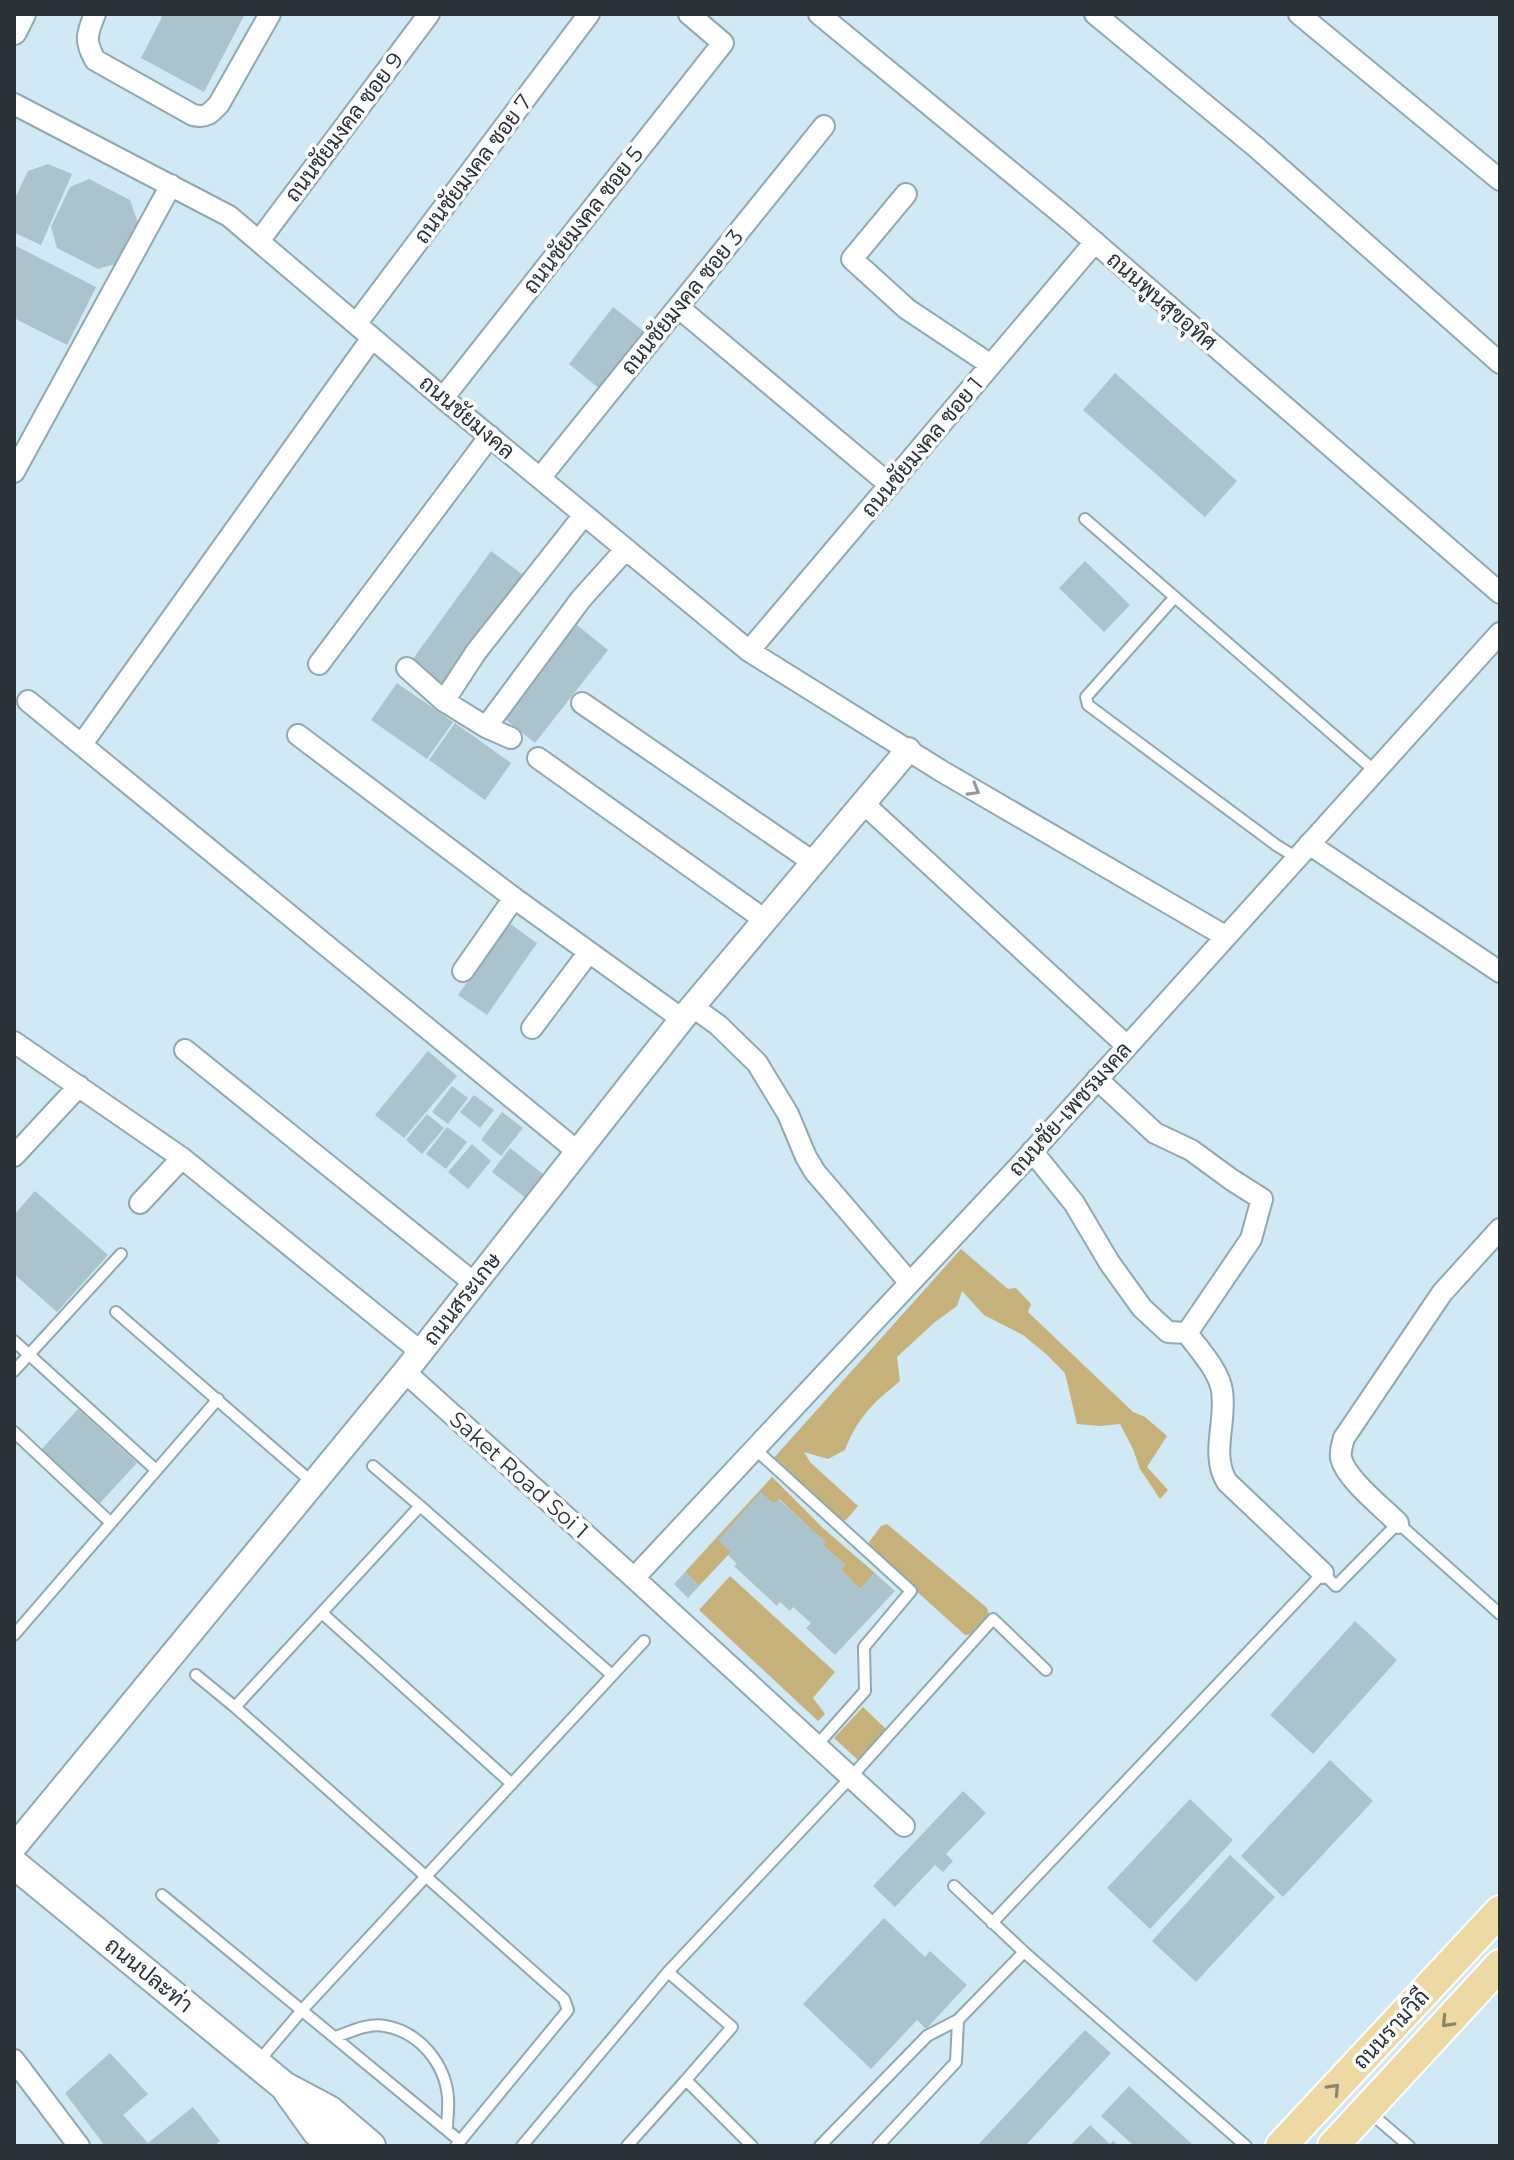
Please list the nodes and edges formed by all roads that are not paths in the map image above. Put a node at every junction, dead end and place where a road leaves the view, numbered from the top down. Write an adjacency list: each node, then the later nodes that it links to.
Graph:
1 (95, 14): 2 (street)
2 (270, 14)
3 (429, 14): 14 (street, ถนนชัยมงคล ซอย 9)
4 (589, 14): 17 (street, ถนนชัยมงคล ซอย 7)
5 (819, 14): 15 (street, ถนนพูนสุขอุทิศ)
6 (1095, 14): 19 (street)
7 (1299, 14): 11 (street)
8 (692, 15): 21 (street, ถนนชัยมงคล ซอย 5)
9 (14, 104): 12 (street, ถนนชัยมงคล)
10 (824, 126): 16 (street, ถนนชัยมงคล ซอย 3)
11 (1500, 180)
12 (171, 185): 14 (street, ถนนชัยมงคล); 23 (street)
13 (906, 194): 20 (street)
14 (259, 241): 17 (street, ถนนชัยมงคล)
15 (1095, 242): 20 (street, ถนนชัยมงคล ซอย 1); 29 (street, ถนนพูนสุขอุทิศ)
16 (678, 307): 24 (street, ถนนชัยมงคล ซอย 3); 25 (street)
17 (356, 324): 18 (street, ถนนชัยมงคล)
18 (372, 338): 21 (street, ถนนชัยมงคล); 41 (street)
19 (1500, 363)
20 (991, 365): 25 (street, ถนนชัยมงคล ซอย 1)
21 (443, 398): 22 (street, ถนนชัยมงคล)
22 (490, 436): 24 (street, ถนนชัยมงคล); 33 (street)
23 (14, 472)
24 (540, 478): 26 (street, ถนนชัยมงคล)
25 (890, 485): 32 (street, ถนนชัยมงคล ซอย 1)
26 (584, 515): 28 (street, ถนนชัยมงคล); 36 (street)
27 (1085, 519): 30 (lane)
28 (626, 549): 32 (street, ถนนชัยมงคล); 38 (street)
29 (1500, 593)
30 (1174, 598): 44 (lane); 46 (lane)
31 (1500, 633): 44 (street, ถนนชัย-เพชรมงคล)
32 (749, 651): 42 (street, ถนนชัยมงคล)
33 (319, 664)
34 (407, 668): 36 (street)
35 (28, 701): 41 (street)
36 (444, 701): 38 (street)
37 (582, 703): 47 (street)
38 (486, 727): 40 (street)
39 (298, 735): 48 (street)
40 (511, 738)
41 (82, 744): 61 (street)
42 (908, 750): 45 (street, ถนนสระเกษ); 50 (street, ถนนชัยมงคล, one-way to 50)
43 (538, 758): 49 (street)
44 (1376, 772): 46 (street, ถนนชัย-เพชรมงคล)
45 (863, 803): 47 (street, ถนนสระเกษ); 57 (street)
46 (1303, 851): 50 (street, ถนนชัย-เพชรมงคล); 53 (street)
47 (813, 862): 49 (street, ถนนสระเกษ)
48 (514, 898): 51 (street); 52 (street)
49 (765, 920): 54 (street, ถนนสระเกษ)
50 (1225, 936): 57 (street, ถนนชัย-เพชรมงคล)
51 (589, 952): 54 (street); 55 (street)
52 (463, 971)
53 (1500, 972)
54 (687, 1013): 61 (street, ถนนสระเกษ); 69 (street)
55 (532, 1028)
56 (14, 1042): 60 (street)
57 (1127, 1046): 59 (street, ถนนชัย-เพชรมงคล)
58 (185, 1050): 68 (street)
59 (1097, 1079): 62 (street, ถนนชัย-เพชรมงคล); 71 (street)
60 (79, 1086): 63 (street); 64 (street)
61 (577, 1151): 68 (street, ถนนสระเกษ)
62 (1032, 1151): 69 (street, ถนนชัย-เพชรมงคล); 71 (street)
63 (14, 1156)
64 (182, 1158): 65 (street); 73 (street)
65 (140, 1203)
66 (1500, 1229): 85 (street)
67 (121, 1254): 74 (lane)
68 (474, 1283): 73 (street, ถนนสระเกษ)
69 (910, 1283): 79 (street, ถนนชัย-เพชรมงคล)
70 (116, 1312): 77 (lane)
71 (1187, 1333): 86 (street)
72 (14, 1341): 74 (lane)
73 (421, 1352): 76 (street, ถนนสระเกษ)
74 (29, 1355): 75 (lane); 81 (lane)
75 (14, 1371)
76 (405, 1372): 82 (street, ถนนสระเกษ); 87 (street, Saket Road Soi 1)
77 (218, 1399): 81 (lane); 82 (lane)
78 (14, 1432): 84 (lane)
79 (755, 1449): 87 (street, ถนนชัย-เพชรมงคล); 96 (lane)
80 (373, 1466): 83 (lane)
81 (156, 1470): 84 (lane)
82 (313, 1483): 100 (street, ถนนสระเกษ)
83 (420, 1506): 88 (lane); 94 (lane)
84 (111, 1523): 90 (lane)
85 (1398, 1523): 86 (lane); 89 (lane)
86 (1323, 1573): 106 (lane)
87 (634, 1578): 96 (street, Saket Road Soi 1)
88 (323, 1614): 95 (lane); 98 (lane)
89 (1500, 1614)
90 (14, 1635)
91 (644, 1641): 94 (lane)
92 (1046, 1670): 97 (lane)
93 (196, 1675): 95 (lane)
94 (612, 1675): 98 (lane)
95 (235, 1707): 102 (lane)
96 (817, 1745): 97 (street, Saket Road Soi 1)
97 (852, 1776): 99 (street, Saket Road Soi 1); 109 (lane)
98 (512, 1784): 102 (lane)
99 (904, 1826)
100 (14, 1847)
101 (14, 1864): 114 (main road, ถนนปละท่า)
102 (426, 1877): 110 (lane); 119 (lane)
103 (954, 1886): 106 (lane)
104 (162, 1895): 110 (lane)
105 (1500, 1911): 129 (main road, ถนนรามวิถี, one-way to 105)
106 (992, 1923): 107 (lane)
107 (1024, 1952): 111 (lane); 128 (lane)
108 (1500, 1965): 117 (main road, ถนนรามวิถี, one-way to 117)
109 (668, 1972): 115 (lane); 123 (lane)
110 (303, 2009): 112 (lane); 114 (lane)
111 (958, 2020): 126 (lane); 127 (lane)
112 (336, 2037): 118 (lane); 118 (lane)
113 (14, 2060): 120 (street)
114 (256, 2063): 116 (main road, ถนนปละท่า)
115 (686, 2080): 124 (lane); 125 (lane)
116 (284, 2086): 121 (main road, ถนนปละท่า); 122 (main road, ถนนปละท่า)
117 (1366, 2109): 130 (main road, ถนนรามวิถี); 131 (lane)
118 (447, 2129): 119 (lane)
119 (458, 2143)
120 (79, 2146)
121 (333, 2146)
122 (371, 2146)
123 (522, 2146)
124 (627, 2146)
125 (752, 2146)
126 (820, 2146)
127 (878, 2146)
128 (1246, 2146)
129 (1281, 2146)
130 (1333, 2146)
131 (1409, 2146)

